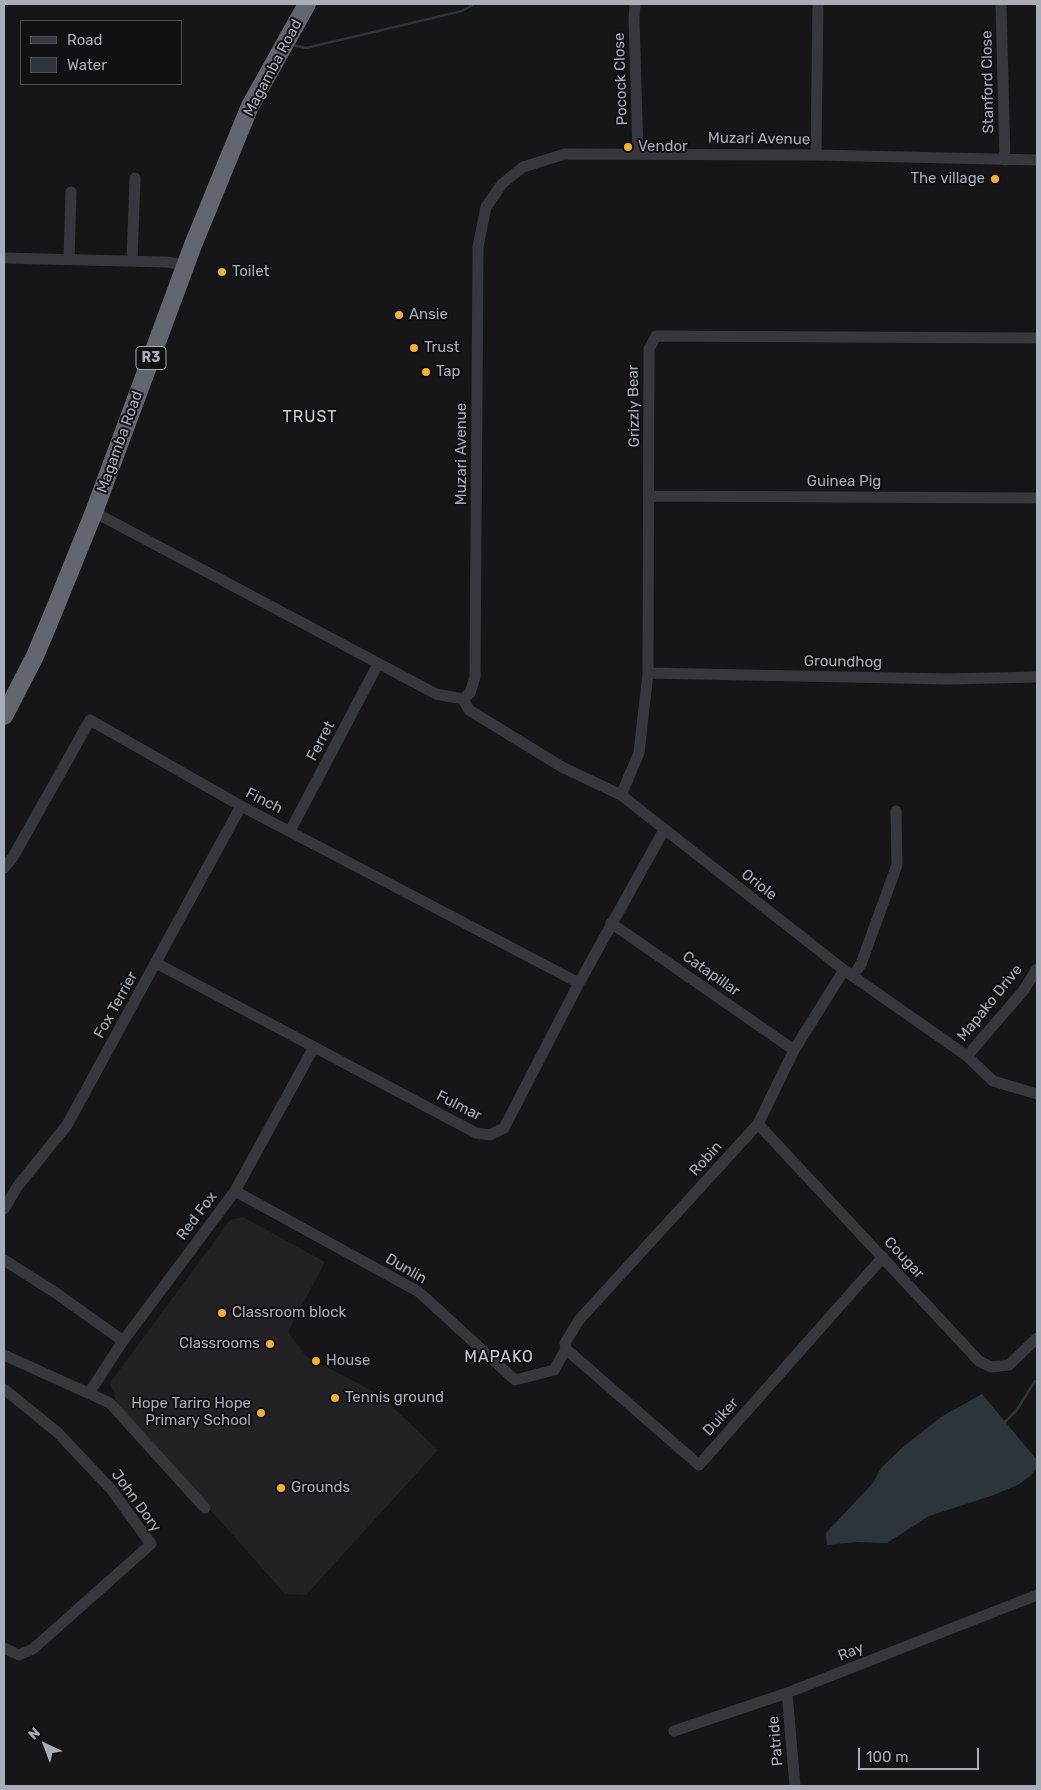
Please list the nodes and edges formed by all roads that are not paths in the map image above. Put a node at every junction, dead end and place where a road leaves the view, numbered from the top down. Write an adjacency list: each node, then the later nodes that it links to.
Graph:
1 (307, 4): 14 (highway, Magamba Road / R3)
2 (635, 4): 5 (street, Pocock Close)
3 (818, 4): 6 (street)
4 (1001, 4): 7 (street, Stanford Close)
5 (638, 153): 6 (street, Muzari Avenue); 22 (street, Muzari Avenue)
6 (816, 155): 7 (street, Muzari Avenue)
7 (1005, 160): 8 (street, Muzari Avenue)
8 (1037, 160)
9 (135, 178): 13 (street)
10 (71, 192): 12 (street)
11 (4, 258): 12 (street)
12 (69, 258): 13 (street)
13 (132, 261): 14 (street)
14 (185, 265): 18 (highway, Magamba Road / R3)
15 (1037, 338): 16 (street, Grizzly Bear)
16 (650, 496): 17 (street, Guinea Pig); 20 (street, Grizzly Bear)
17 (1037, 498)
18 (94, 512): 19 (street); 23 (highway, Magamba Road / R3)
19 (378, 664): 22 (street); 28 (street, Ferret)
20 (648, 673): 21 (street, Groundhog); 24 (street, Grizzly Bear)
21 (1037, 677)
22 (463, 699): 24 (street, Oriole)
23 (4, 716)
24 (620, 795): 27 (street, Oriole)
25 (241, 806): 28 (street, Finch); 29 (street, Finch); 31 (street, Fox Terrier)
26 (896, 811): 33 (street, Robin)
27 (664, 830): 30 (street, Fulmar); 33 (street, Oriole)
28 (290, 831): 34 (street, Finch)
29 (4, 868)
30 (611, 924): 34 (street, Fulmar); 36 (street, Catapillar)
31 (156, 962): 35 (street, Fulmar); 41 (street, Fox Terrier)
32 (1037, 969): 37 (street, Mapako Drive)
33 (848, 973): 36 (street, Robin); 37 (street, Oriole)
34 (579, 983): 35 (street, Fulmar)
35 (314, 1047): 40 (street, Red Fox)
36 (794, 1050): 39 (street, Robin)
37 (967, 1056): 38 (street, Oriole)
38 (1037, 1094)
39 (758, 1124): 42 (street, Cougar); 46 (street, Robin)
40 (235, 1191): 45 (street, Red Fox); 46 (street, Dunlin)
41 (4, 1209)
42 (883, 1257): 44 (street, Cougar); 46 (street, Duiker)
43 (4, 1260): 45 (street)
44 (1037, 1338)
45 (123, 1341): 49 (street, Red Fox)
46 (566, 1349)
47 (4, 1355): 49 (street)
48 (4, 1389): 52 (street, John Dory)
49 (89, 1393): 50 (street)
50 (205, 1508)
51 (1037, 1595): 53 (street, Ray)
52 (4, 1648)
53 (787, 1693): 54 (street, Ray); 55 (street, Patride)
54 (674, 1731)
55 (795, 1786)

